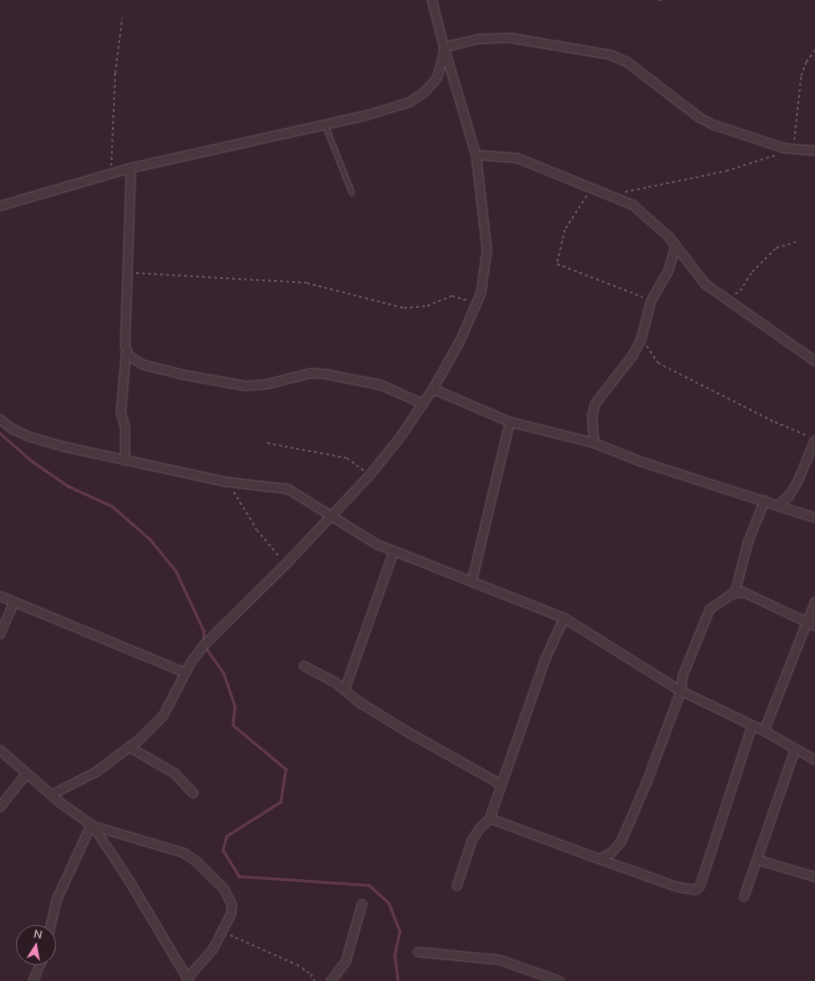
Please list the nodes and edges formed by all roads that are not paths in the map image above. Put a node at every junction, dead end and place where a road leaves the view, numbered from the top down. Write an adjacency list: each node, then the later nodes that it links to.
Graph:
1 (432, 0): 2 (street)
2 (444, 46): 3 (street); 4 (street); 5 (street)
3 (325, 124): 6 (street); 7 (lane)
4 (815, 152)
5 (476, 155): 9 (street); 12 (street)
6 (131, 168): 8 (street); 10 (street)
7 (352, 193)
8 (0, 206)
9 (675, 247): 11 (street); 17 (street)
10 (126, 353): 13 (street); 18 (street)
11 (815, 360)
12 (433, 389): 13 (street); 15 (street)
13 (423, 404): 21 (street)
14 (0, 419): 18 (street)
15 (510, 422): 17 (street); 24 (street)
16 (813, 437): 20 (street)
17 (594, 443): 19 (street)
18 (124, 461): 21 (street)
19 (765, 500): 20 (street); 25 (street)
20 (779, 504): 22 (street)
21 (332, 514): 23 (street); 34 (street)
22 (815, 518)
23 (394, 551): 24 (street); 35 (street)
24 (472, 581): 29 (street)
25 (735, 593): 30 (street); 36 (street)
26 (0, 596): 28 (street)
27 (815, 602): 30 (street)
28 (14, 603): 32 (street); 34 (street)
29 (564, 618): 36 (street); 44 (street)
30 (807, 622): 31 (street); 38 (street)
31 (815, 626)
32 (0, 634)
33 (304, 666): 35 (street)
34 (186, 672): 39 (street)
35 (345, 689): 44 (street)
36 (681, 691): 37 (street); 50 (street)
37 (752, 726): 38 (street); 50 (street)
38 (764, 731): 41 (street)
39 (129, 747): 45 (street); 46 (street)
40 (0, 750): 43 (street)
41 (795, 750): 42 (street); 51 (street)
42 (815, 760)
43 (27, 773): 46 (street); 47 (street)
44 (500, 784): 48 (street)
45 (194, 793)
46 (51, 794): 49 (street)
47 (0, 807)
48 (492, 817): 50 (street); 53 (street)
49 (92, 825): 56 (street); 59 (street); 59 (street)
50 (599, 859)
51 (758, 860): 52 (street); 54 (street)
52 (815, 877)
53 (457, 886)
54 (744, 897)
55 (362, 904): 61 (street)
56 (51, 925)
57 (418, 952): 62 (street)
58 (40, 965): 60 (street)
59 (188, 980)
60 (33, 981)
61 (331, 981)
62 (559, 981)

